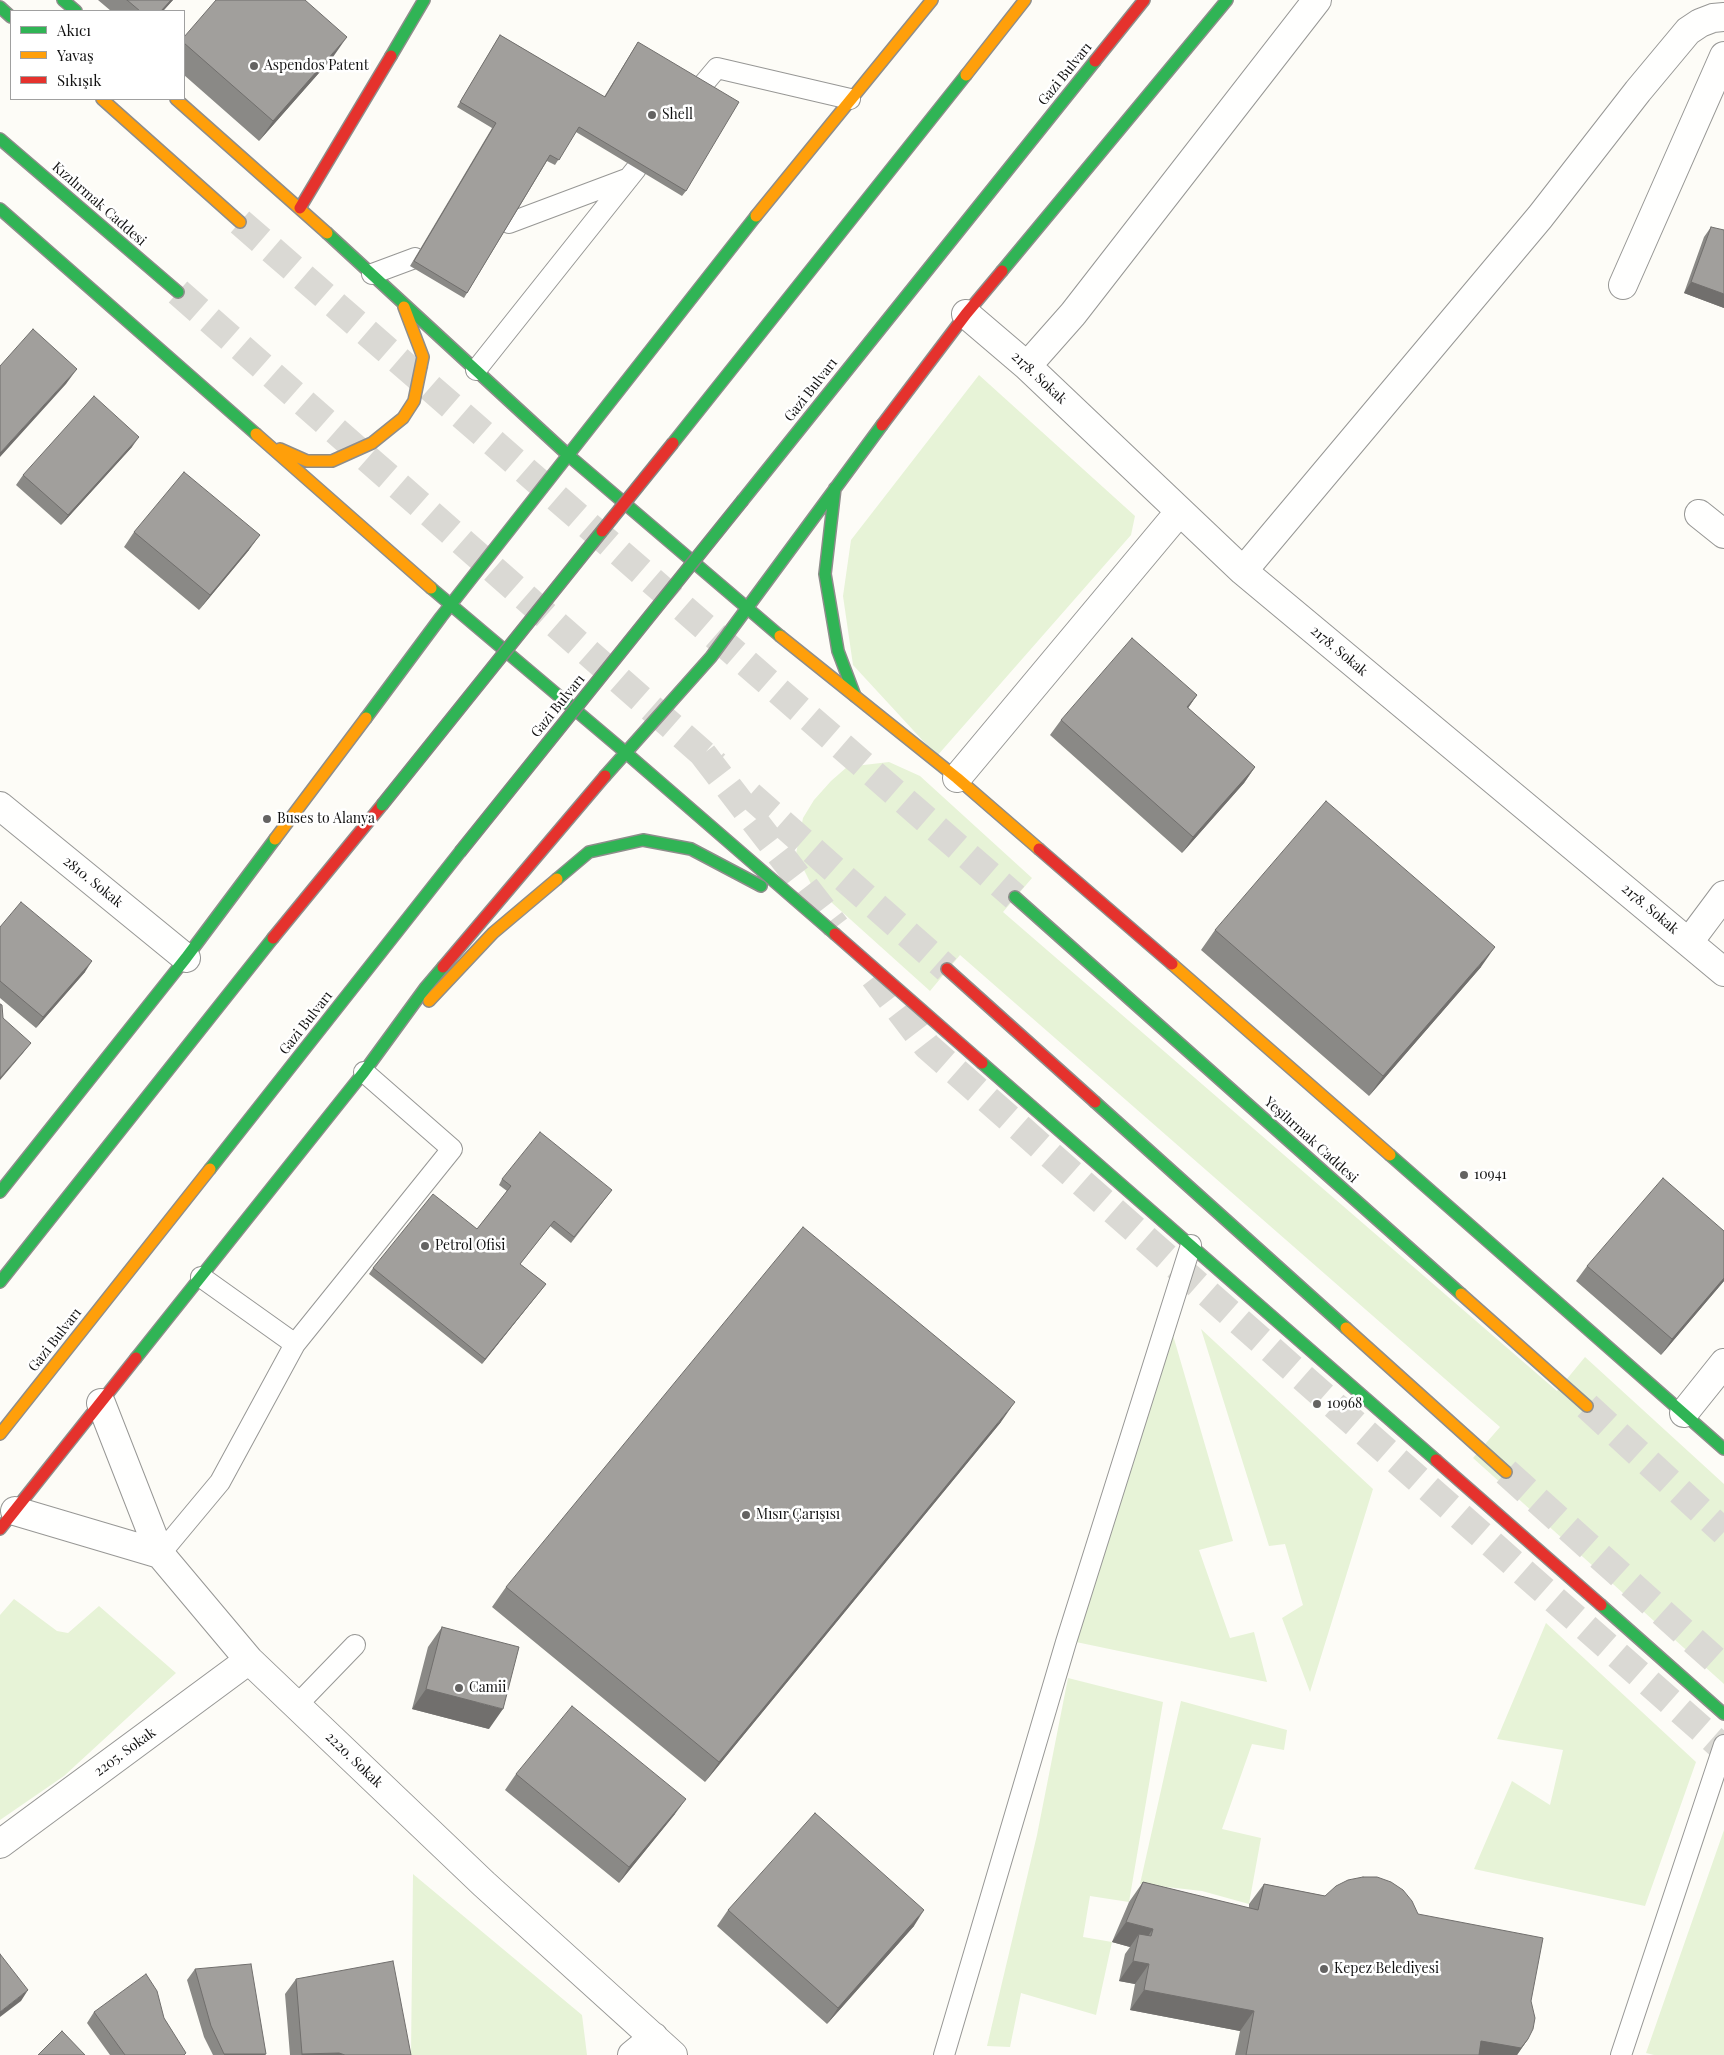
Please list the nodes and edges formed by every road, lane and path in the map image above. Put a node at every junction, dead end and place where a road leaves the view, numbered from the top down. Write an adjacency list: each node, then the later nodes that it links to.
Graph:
1 (63, 0): 9 (main road)
2 (424, 0): 18 (main road)
3 (932, 0): 14 (main road)
4 (1024, 0): 54 (main road, bridge)
5 (1144, 0): 60 (main road, Gazi Bulvarı, bridge)
6 (1227, 0): 27 (main road)
7 (1317, 0): 28 (street)
8 (0, 7): 10 (main road)
9 (75, 10)
10 (10, 16)
11 (1724, 17): 36 (street)
12 (1724, 56): 24 (street)
13 (701, 87): 14 (lane)
14 (850, 99): 31 (main road)
15 (103, 100): 20 (main road)
16 (177, 100): 18 (main road)
17 (0, 139): 25 (main road, Kızılırmak Caddesi)
18 (300, 208): 23 (main road)
19 (0, 209): 30 (main road)
20 (240, 222)
21 (509, 223): 29 (lane)
22 (415, 258): 23 (lane)
23 (372, 274): 26 (main road)
24 (1623, 285)
25 (178, 292)
26 (402, 302): 29 (main road); 30 (main road)
27 (966, 314): 28 (street, 2178. Sokak); 32 (main road)
28 (1027, 366): 33 (street, 2178. Sokak)
29 (476, 370): 31 (main road)
30 (267, 444): 37 (main road)
31 (568, 455): 37 (main road); 38 (main road)
32 (835, 488): 38 (main road); 39 (main road)
33 (1180, 512): 36 (street, 2178. Sokak); 41 (street)
34 (1699, 514): 35 (street)
35 (1724, 534)
36 (1242, 571): 46 (street, 2178. Sokak)
37 (451, 605): 40 (main road); 47 (main road)
38 (746, 609): 39 (main road); 40 (main road)
39 (856, 697): 41 (main road)
40 (624, 752): 45 (main road); 50 (main road)
41 (958, 778): 59 (main road)
42 (0, 806): 47 (street, 2810. Sokak)
43 (1724, 895): 46 (street)
44 (1015, 897): 58 (main road, Yeşilırmak Caddesi)
45 (806, 910): 50 (main road); 52 (main road)
46 (1689, 942): 49 (street, 2178. Sokak)
47 (186, 958): 51 (main road)
48 (946, 968): 62 (main road)
49 (1724, 972)
50 (364, 1072): 53 (main road); 55 (lane)
51 (0, 1192)
52 (1192, 1245): 68 (main road); 73 (lane)
53 (201, 1277): 55 (lane); 57 (main road)
54 (0, 1282)
55 (295, 1344): 64 (lane)
56 (1724, 1363): 59 (street)
57 (101, 1403): 63 (main road); 64 (street)
58 (1587, 1406)
59 (1684, 1413): 61 (main road)
60 (0, 1434)
61 (1724, 1449)
62 (1506, 1472)
63 (8, 1520): 64 (street)
64 (160, 1554): 66 (street, 2220. Sokak)
65 (355, 1645): 67 (lane)
66 (249, 1660): 67 (street, 2220. Sokak); 70 (street, 2205. Sokak)
67 (297, 1705): 71 (street, 2220. Sokak)
68 (1724, 1714)
69 (1724, 1745): 74 (lane)
70 (0, 1844)
71 (664, 2046): 72 (street)
72 (632, 2055)
73 (944, 2055)
74 (1621, 2055)

